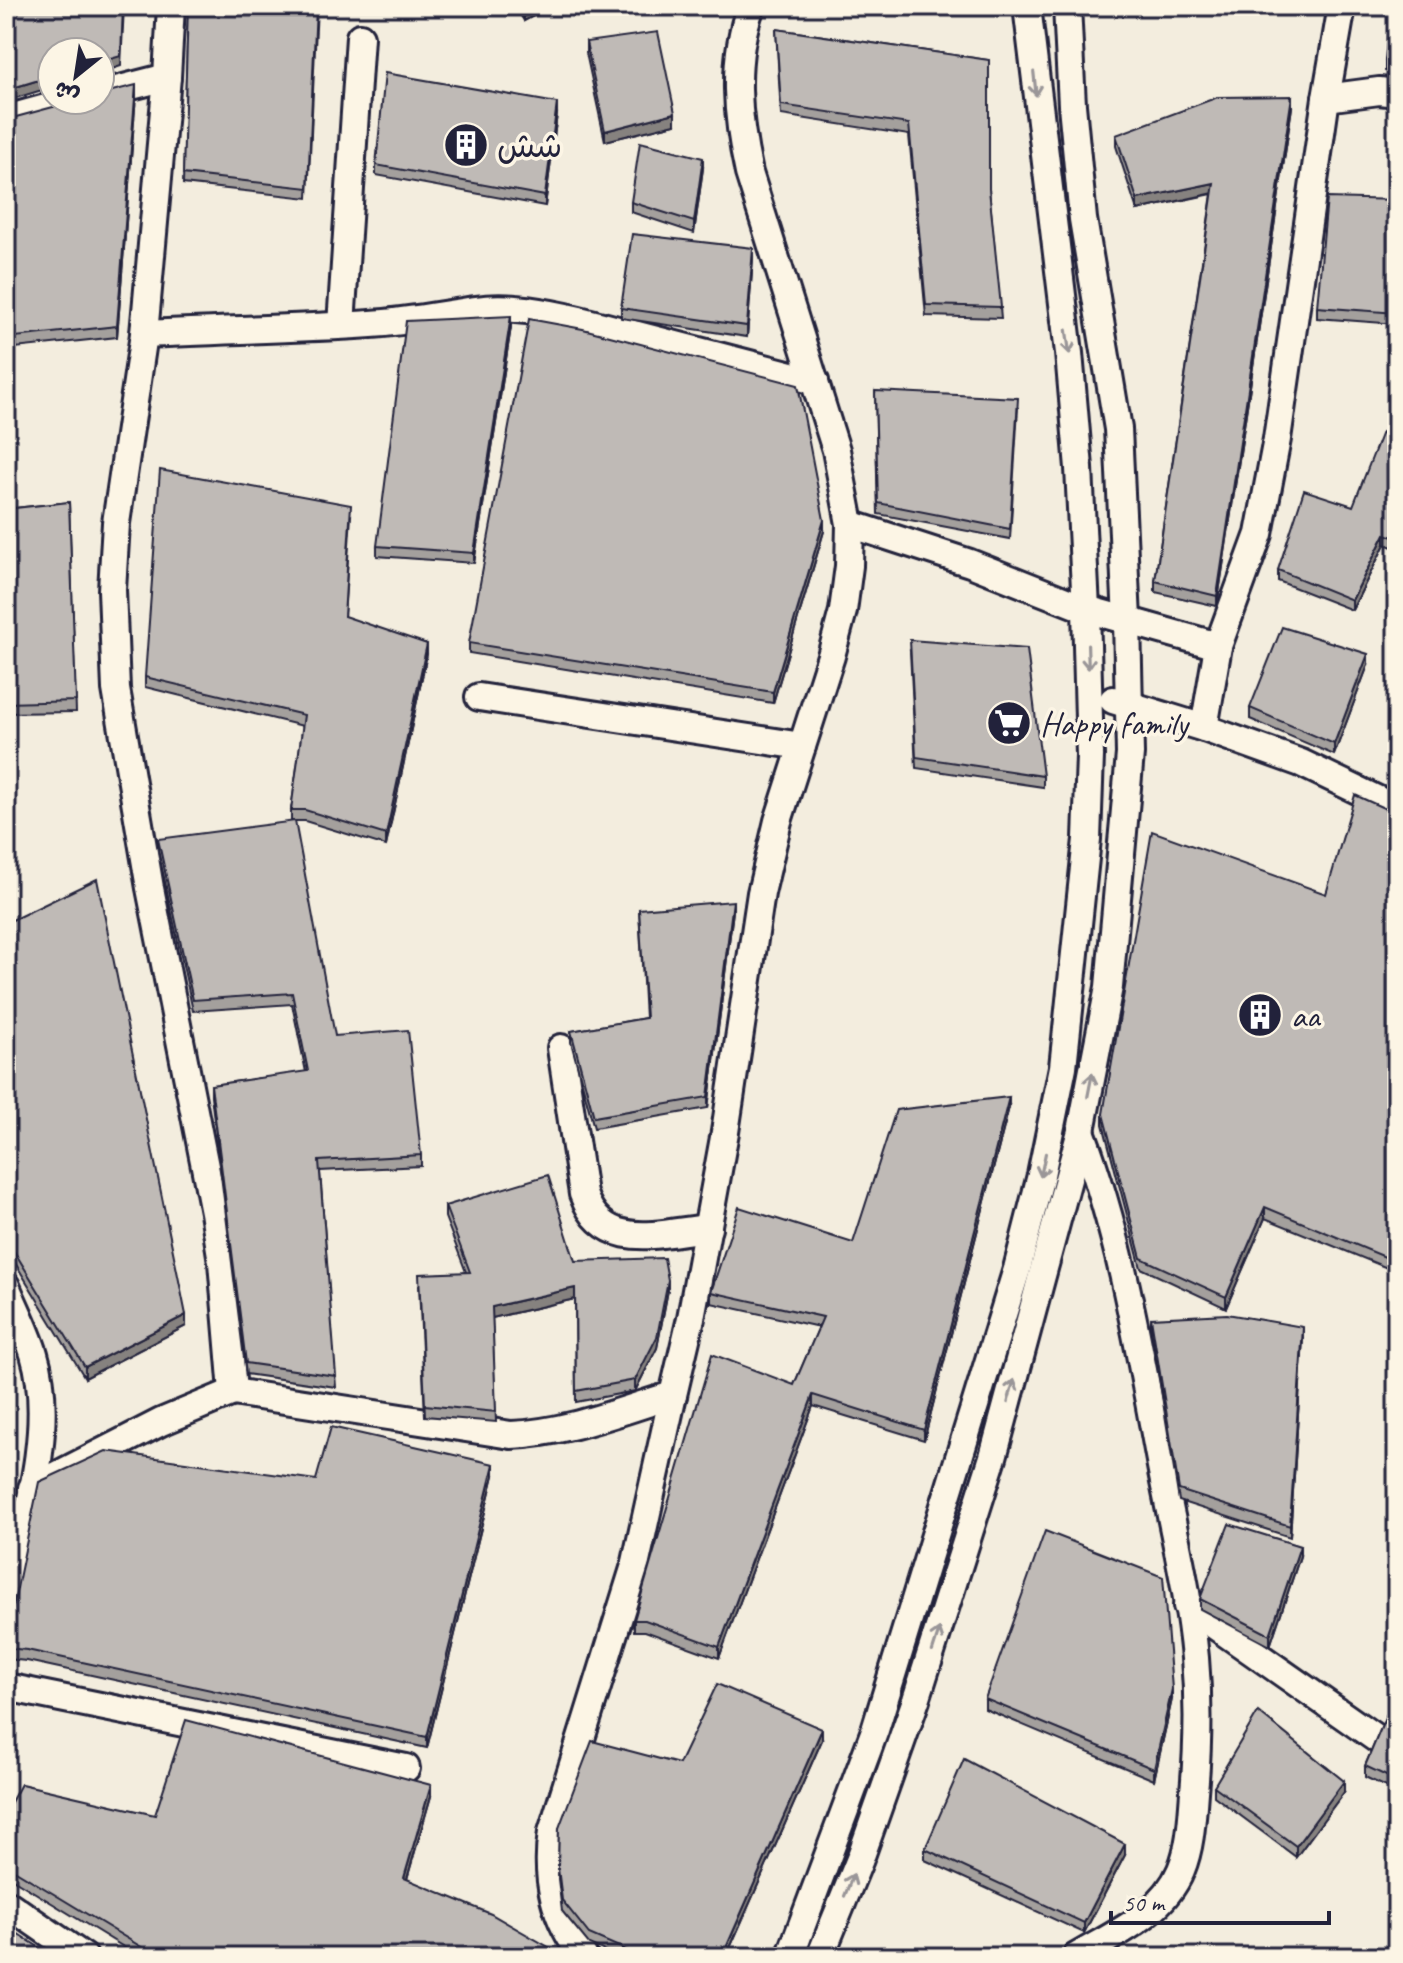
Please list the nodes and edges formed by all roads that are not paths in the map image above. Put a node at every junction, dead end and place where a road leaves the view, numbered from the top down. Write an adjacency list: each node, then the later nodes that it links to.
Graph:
1 (171, 6): 7 (street)
2 (751, 6): 15 (street)
3 (1027, 6): 17 (street, one-way to 17)
4 (1067, 6): 18 (street)
5 (1342, 6): 10 (street)
6 (360, 37): 13 (street)
7 (167, 77): 8 (street); 14 (street)
8 (116, 90)
9 (1397, 93): 10 (street)
10 (1326, 98): 19 (street)
11 (36, 111): 12 (street)
12 (6, 119)
13 (341, 325): 14 (street); 15 (street)
14 (144, 334): 32 (street)
15 (815, 381): 16 (street)
16 (850, 524): 17 (street); 24 (street)
17 (1086, 609): 18 (street); 20 (street, one-way to 20)
18 (1127, 620): 19 (street); 22 (street)
19 (1218, 646): 23 (street)
20 (1089, 693): 22 (street); 26 (street)
21 (479, 697): 24 (street)
22 (1128, 704): 23 (street); 27 (street)
23 (1204, 728): 25 (street)
24 (802, 746): 30 (street)
25 (1397, 809)
26 (1076, 940): 27 (street); 44 (street, one-way to 44)
27 (1113, 947): 29 (street, one-way to 27)
28 (561, 1048): 30 (street)
29 (1081, 1131): 37 (street); 45 (street, one-way to 29)
30 (708, 1228): 33 (street)
31 (6, 1286): 34 (street)
32 (233, 1392): 33 (street); 34 (street)
33 (673, 1395): 43 (street)
34 (32, 1488): 35 (street)
35 (15, 1524): 36 (street)
36 (6, 1603)
37 (1187, 1606): 39 (street); 46 (street)
38 (6, 1687): 40 (street)
39 (1397, 1753)
40 (406, 1768)
41 (6, 1903): 42 (street)
42 (84, 1957)
43 (584, 1957)
44 (790, 1957)
45 (820, 1957)
46 (1076, 1957)

